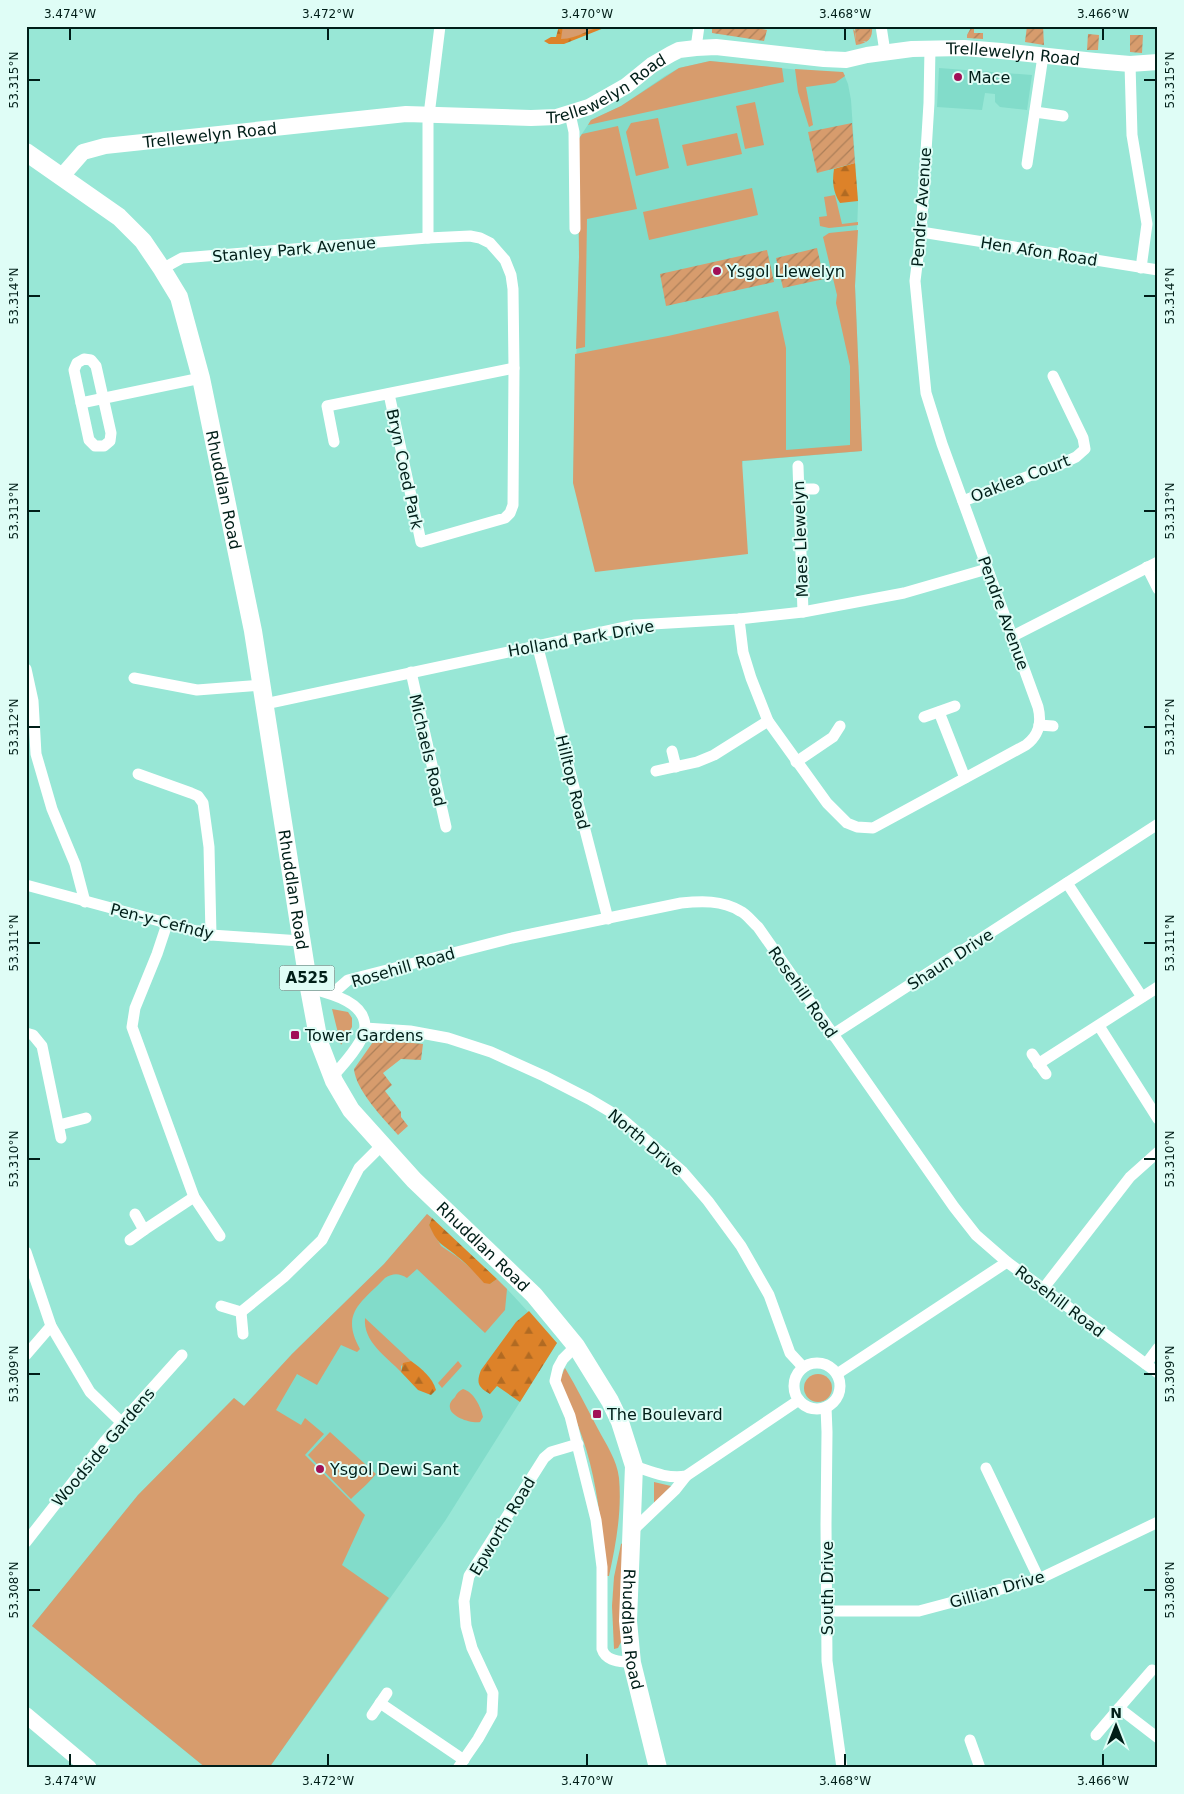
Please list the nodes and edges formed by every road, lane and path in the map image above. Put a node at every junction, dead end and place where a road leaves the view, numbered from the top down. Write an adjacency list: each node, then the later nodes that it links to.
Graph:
1 (440, 26): 11 (street)
2 (699, 26): 4 (street)
3 (881, 26): 6 (street)
4 (696, 48): 6 (street, Trellewelyn Road); 12 (street, Trellewelyn Road)
5 (930, 48): 6 (street, Trellewelyn Road); 7 (street, Trellewelyn Road); 18 (street, Pendre Avenue)
6 (885, 52)
7 (1043, 56): 9 (street, Trellewelyn Road); 10 (street)
8 (1158, 62): 9 (street, Trellewelyn Road)
9 (1130, 64): 20 (street)
10 (1035, 112): 13 (street); 15 (street)
11 (429, 114): 12 (street, Trellewelyn Road); 16 (street, Trellewelyn Road); 19 (street)
12 (570, 114): 17 (street)
13 (1063, 116)
14 (26, 152): 16 (main road, Rhuddlan Road / A525)
15 (1027, 164)
16 (62, 176): 21 (main road, Rhuddlan Road / A525)
17 (575, 229)
18 (921, 232): 20 (street, Hen Afon Road); 33 (street, Pendre Avenue)
19 (428, 238): 21 (street, Stanley Park Avenue); 23 (street, Bryn Coed Park)
20 (1141, 268): 22 (street, Hen Afon Road)
21 (162, 269): 25 (main road, Rhuddlan Road / A525)
22 (1158, 270)
23 (514, 368): 26 (street, Bryn Coed Park); 26 (street, Bryn Coed Park)
24 (1053, 376): 33 (street, Oaklea Court)
25 (201, 378): 27 (street); 44 (main road, Rhuddlan Road / A525)
26 (389, 394): 29 (street, Bryn Coed Park)
27 (104, 399): 28 (street); 28 (street); 28 (street)
28 (81, 403)
29 (334, 442)
30 (798, 466): 31 (street, Maes Llewelyn)
31 (798, 489): 32 (street); 37 (street, Maes Llewelyn)
32 (814, 489)
33 (963, 501): 35 (street, Pendre Avenue)
34 (1152, 564): 36 (street); 39 (street)
35 (987, 570): 37 (street, Holland Park Drive); 39 (street, Pendre Avenue)
36 (1158, 589)
37 (803, 612): 38 (street, Holland Park Drive)
38 (739, 619): 40 (street, Holland Park Drive); 49 (street)
39 (1013, 636): 50 (street, Pendre Avenue)
40 (537, 644): 42 (street, Holland Park Drive); 64 (street, Hilltop Road)
41 (26, 669): 63 (street)
42 (411, 672): 45 (street, Holland Park Drive); 60 (street, Michaels Road)
43 (134, 678): 44 (street)
44 (262, 685): 45 (main road, Rhuddlan Road / A525)
45 (264, 704): 67 (main road, Rhuddlan Road / A525)
46 (955, 706): 47 (street)
47 (939, 712): 48 (street); 58 (street)
48 (924, 717)
49 (768, 721): 54 (street); 55 (street)
50 (1040, 725): 52 (street); 58 (street)
51 (840, 726): 54 (street)
52 (1053, 726)
53 (672, 751): 55 (street)
54 (796, 762): 58 (street)
55 (676, 767): 56 (street)
56 (656, 771)
57 (138, 774): 66 (street)
58 (965, 778)
59 (1158, 824): 61 (street, Shaun Drive)
60 (446, 827)
61 (1067, 883): 71 (street); 75 (street, Shaun Drive)
62 (26, 886): 63 (street, Pen-y-Cefndy)
63 (85, 902): 65 (street, Pen-y-Cefndy)
64 (608, 919): 70 (street, Rosehill Road); 75 (street, Rosehill Road)
65 (167, 924): 66 (street, Pen-y-Cefndy); 86 (street)
66 (211, 935): 67 (street, Pen-y-Cefndy)
67 (302, 941): 68 (main road, Rhuddlan Road / A525)
68 (309, 988): 70 (street); 79 (main road, Rhuddlan Road / A525)
69 (1158, 988): 71 (street)
70 (332, 994): 73 (street)
71 (1142, 998): 72 (street)
72 (1099, 1026): 77 (street); 81 (street)
73 (365, 1028): 79 (street); 103 (street, North Drive)
74 (26, 1033): 82 (street)
75 (832, 1035): 92 (street, Rosehill Road)
76 (1032, 1054): 77 (street)
77 (1038, 1064): 78 (street)
78 (1046, 1074)
79 (333, 1076): 84 (main road, Rhuddlan Road / A525)
80 (86, 1118): 82 (street)
81 (1158, 1120)
82 (59, 1125): 83 (street)
83 (61, 1138)
84 (382, 1145): 95 (street); 98 (main road, Rhuddlan Road / A525)
85 (1158, 1152): 93 (street)
86 (194, 1198): 88 (street); 89 (street)
87 (135, 1214): 88 (street)
88 (144, 1230): 90 (street)
89 (220, 1236)
90 (130, 1240)
91 (26, 1252): 96 (street)
92 (1007, 1262): 93 (street, Rosehill Road); 105 (street)
93 (1043, 1289): 102 (street, Rosehill Road)
94 (221, 1306): 95 (street)
95 (241, 1312): 97 (street)
96 (51, 1326): 101 (street); 108 (street)
97 (243, 1334)
98 (576, 1346): 109 (street); 110 (main road, Rhuddlan Road / A525)
99 (1158, 1348): 102 (street)
100 (182, 1354): 108 (street, Woodside Gardens)
101 (26, 1355)
102 (1146, 1364): 104 (street, Rosehill Road)
103 (803, 1368): 105 (street); 106 (street)
104 (1158, 1373)
105 (837, 1374): 107 (street)
106 (799, 1400): 107 (street); 112 (street)
107 (826, 1407): 117 (street, South Drive)
108 (121, 1422): 115 (street, Woodside Gardens)
109 (578, 1444): 118 (street); 126 (street, Epworth Road)
110 (634, 1466): 112 (street); 114 (main road, Rhuddlan Road / A525)
111 (986, 1468): 116 (street)
112 (686, 1476): 114 (street)
113 (1158, 1522): 116 (street, Gillian Drive)
114 (632, 1532): 118 (main road, Rhuddlan Road / A525)
115 (26, 1542)
116 (1039, 1579): 117 (street, Gillian Drive)
117 (826, 1611): 129 (street, South Drive)
118 (632, 1663): 128 (main road, Rhuddlan Road / A525)
119 (1152, 1670): 120 (street)
120 (1119, 1708): 123 (street); 124 (street)
121 (26, 1715): 127 (street)
122 (372, 1715): 126 (street)
123 (1096, 1736)
124 (1158, 1738)
125 (970, 1740): 130 (street)
126 (461, 1764)
127 (90, 1768)
128 (658, 1768)
129 (842, 1768)
130 (980, 1768)

